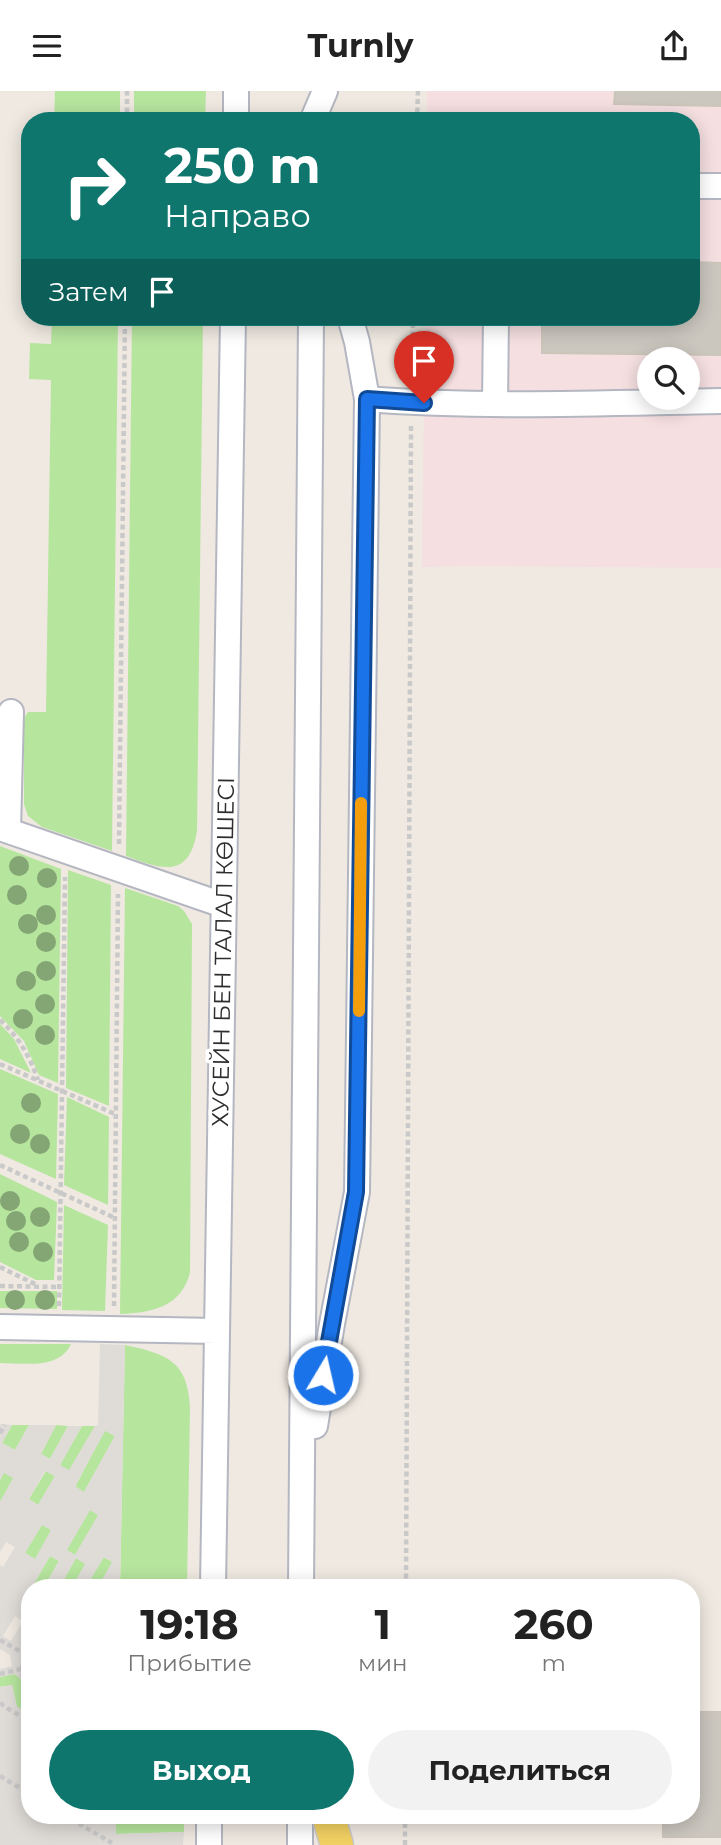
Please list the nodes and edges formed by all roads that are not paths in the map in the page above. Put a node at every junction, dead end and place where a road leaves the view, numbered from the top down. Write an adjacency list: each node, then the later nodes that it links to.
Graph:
1 (236, 91): 4 (street)
2 (313, 91): 5 (street)
3 (325, 91): 6 (street)
4 (236, 112)
5 (313, 112)
6 (316, 112)
7 (700, 186): 8 (street)
8 (721, 186)
9 (233, 326): 19 (street, ХУСЕЙН БЕН ТАЛАЛ КӨШЕСІ)
10 (311, 326): 22 (street)
11 (353, 326): 13 (street)
12 (496, 326): 15 (street)
13 (367, 399): 15 (street); 22 (street)
14 (721, 401): 15 (street)
15 (495, 404)
16 (11, 712): 17 (street)
17 (5, 765): 18 (street)
18 (4, 830): 19 (street)
19 (223, 905): 21 (street, ХУСЕЙН БЕН ТАЛАЛ КӨШЕСІ)
20 (0, 1327): 21 (street)
21 (217, 1331): 23 (street, ХУСЕЙН БЕН ТАЛАЛ КӨШЕСІ)
22 (303, 1502): 24 (street)
23 (213, 1579)
24 (301, 1579)
25 (209, 1824): 28 (street)
26 (300, 1824): 29 (street)
27 (331, 1824): 30 (main road)
28 (209, 1845)
29 (300, 1845)
30 (337, 1845)

